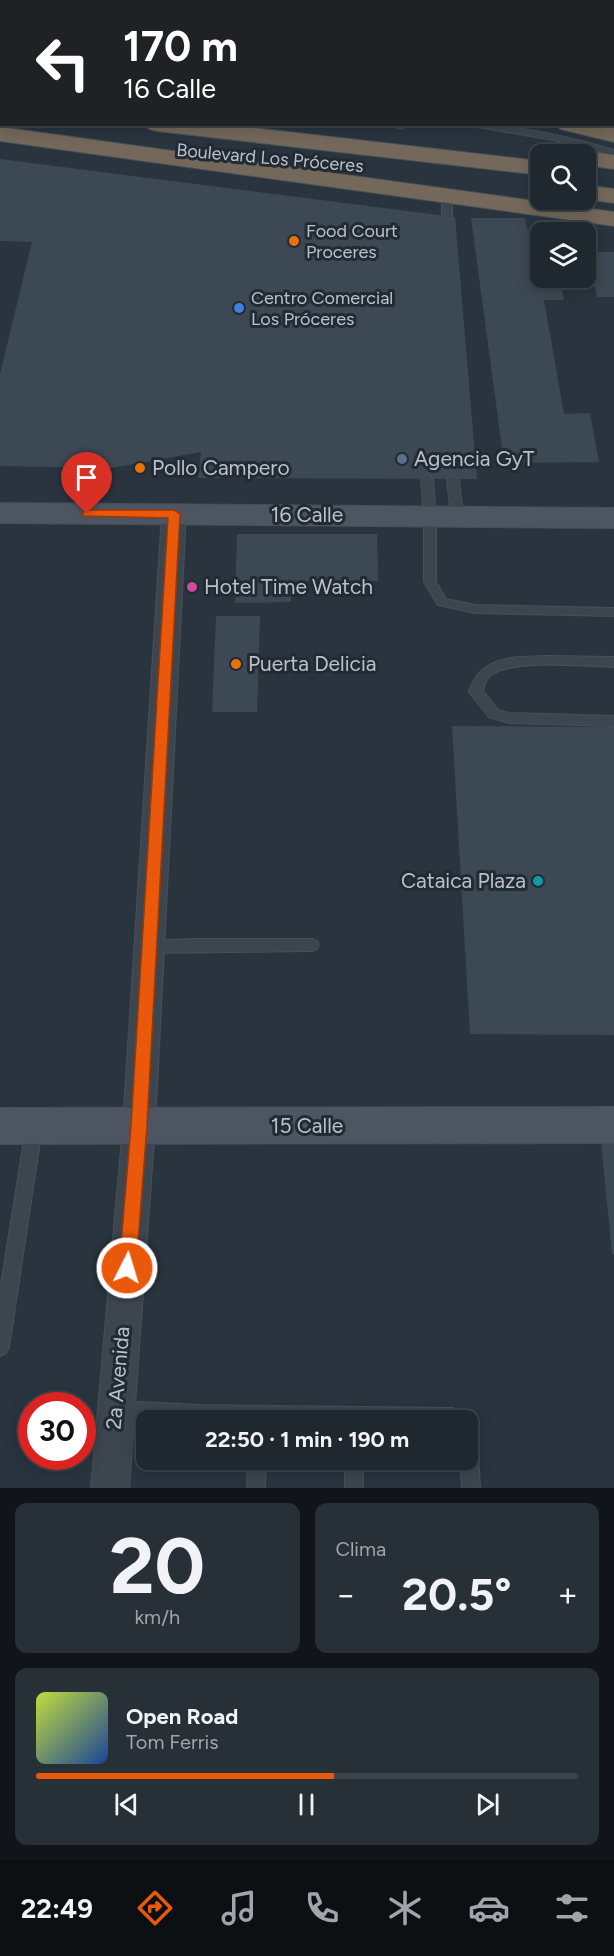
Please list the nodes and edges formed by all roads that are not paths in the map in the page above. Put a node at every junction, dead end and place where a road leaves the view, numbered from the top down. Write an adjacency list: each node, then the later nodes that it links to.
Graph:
1 (171, 126): 12 (highway, Boulevard Los Próceres)
2 (281, 126): 8 (highway)
3 (490, 126): 4 (lane)
4 (569, 132): 6 (highway); 9 (lane)
5 (0, 134): 7 (highway, Boulevard Los Próceres)
6 (614, 135)
7 (55, 141): 15 (highway, Boulevard Los Próceres); 18 (highway)
8 (530, 152)
9 (614, 153)
10 (596, 160): 11 (highway)
11 (614, 162)
12 (530, 167)
13 (596, 174): 14 (highway)
14 (614, 175)
15 (530, 186)
16 (596, 193): 17 (highway)
17 (614, 195)
18 (614, 219)
19 (427, 478): 23 (lane)
20 (453, 479): 23 (lane)
21 (0, 513): 22 (street, 16 Calle)
22 (174, 514): 23 (street, 16 Calle); 29 (street, 2a Avenida)
23 (443, 516): 24 (street, 16 Calle); 25 (lane)
24 (614, 518)
25 (614, 612)
26 (614, 662): 27 (lane)
27 (614, 721)
28 (312, 945): 29 (lane)
29 (149, 947): 32 (street, 2a Avenida)
30 (614, 1125): 32 (street, 15 Calle)
31 (17, 1126): 32 (street, 15 Calle); 33 (lane)
32 (139, 1126): 34 (street, 2a Avenida)
33 (0, 1346)
34 (116, 1410): 35 (lane); 39 (street, 2a Avenida)
35 (136, 1411)
36 (257, 1470): 40 (lane)
37 (354, 1470): 41 (lane)
38 (470, 1470): 42 (lane)
39 (110, 1488)
40 (256, 1488)
41 (354, 1488)
42 (471, 1488)

